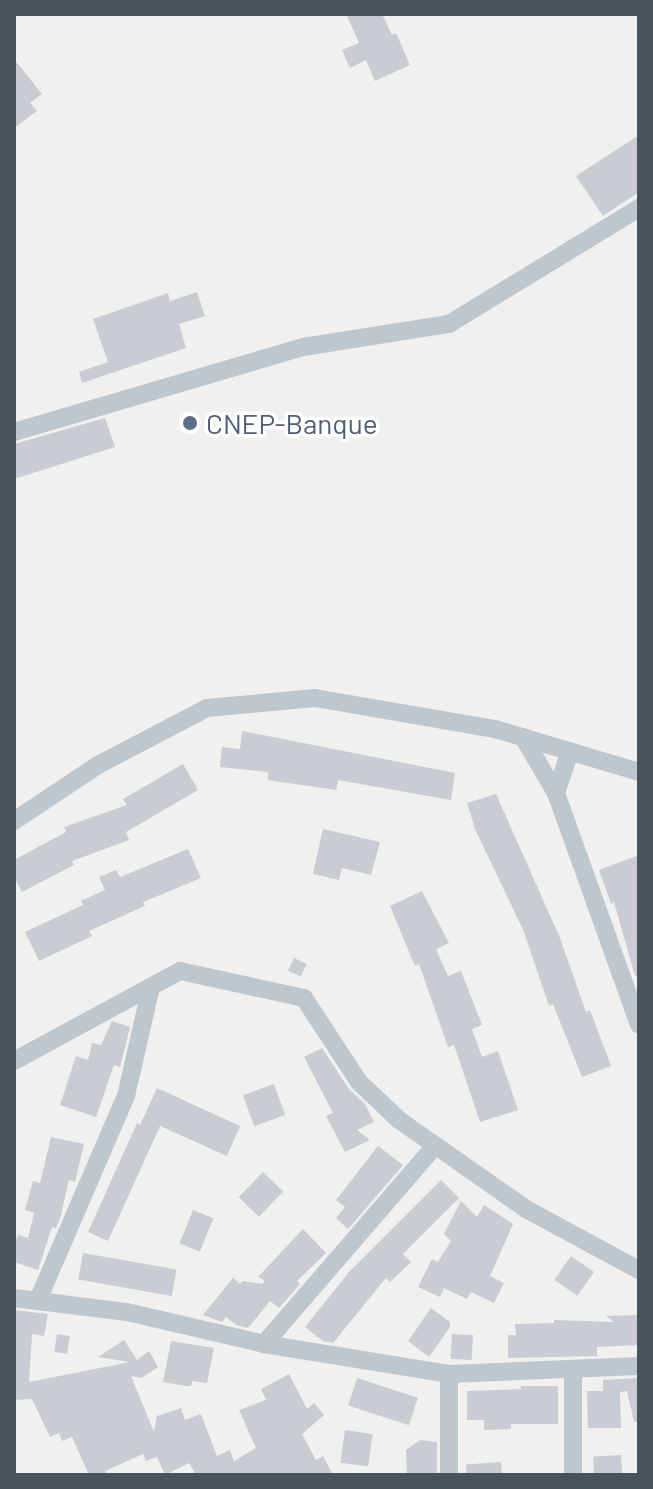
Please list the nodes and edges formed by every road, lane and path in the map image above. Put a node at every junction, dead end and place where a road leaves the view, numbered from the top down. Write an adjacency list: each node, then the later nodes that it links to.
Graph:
1 (639, 208): 2 (street)
2 (14, 432)
3 (523, 737): 4 (street); 6 (street); 7 (street)
4 (570, 751): 5 (street); 6 (street)
5 (639, 772)
6 (556, 793): 9 (street)
7 (14, 821)
8 (151, 987): 10 (street); 11 (street); 14 (street)
9 (639, 1025)
10 (14, 1061)
11 (435, 1146): 12 (street); 15 (street)
12 (639, 1270)
13 (14, 1298): 14 (street)
14 (38, 1300): 15 (street)
15 (264, 1344): 18 (street)
16 (639, 1366): 17 (street)
17 (573, 1369): 18 (street); 20 (street)
18 (449, 1374): 19 (street)
19 (449, 1475)
20 (573, 1475)

